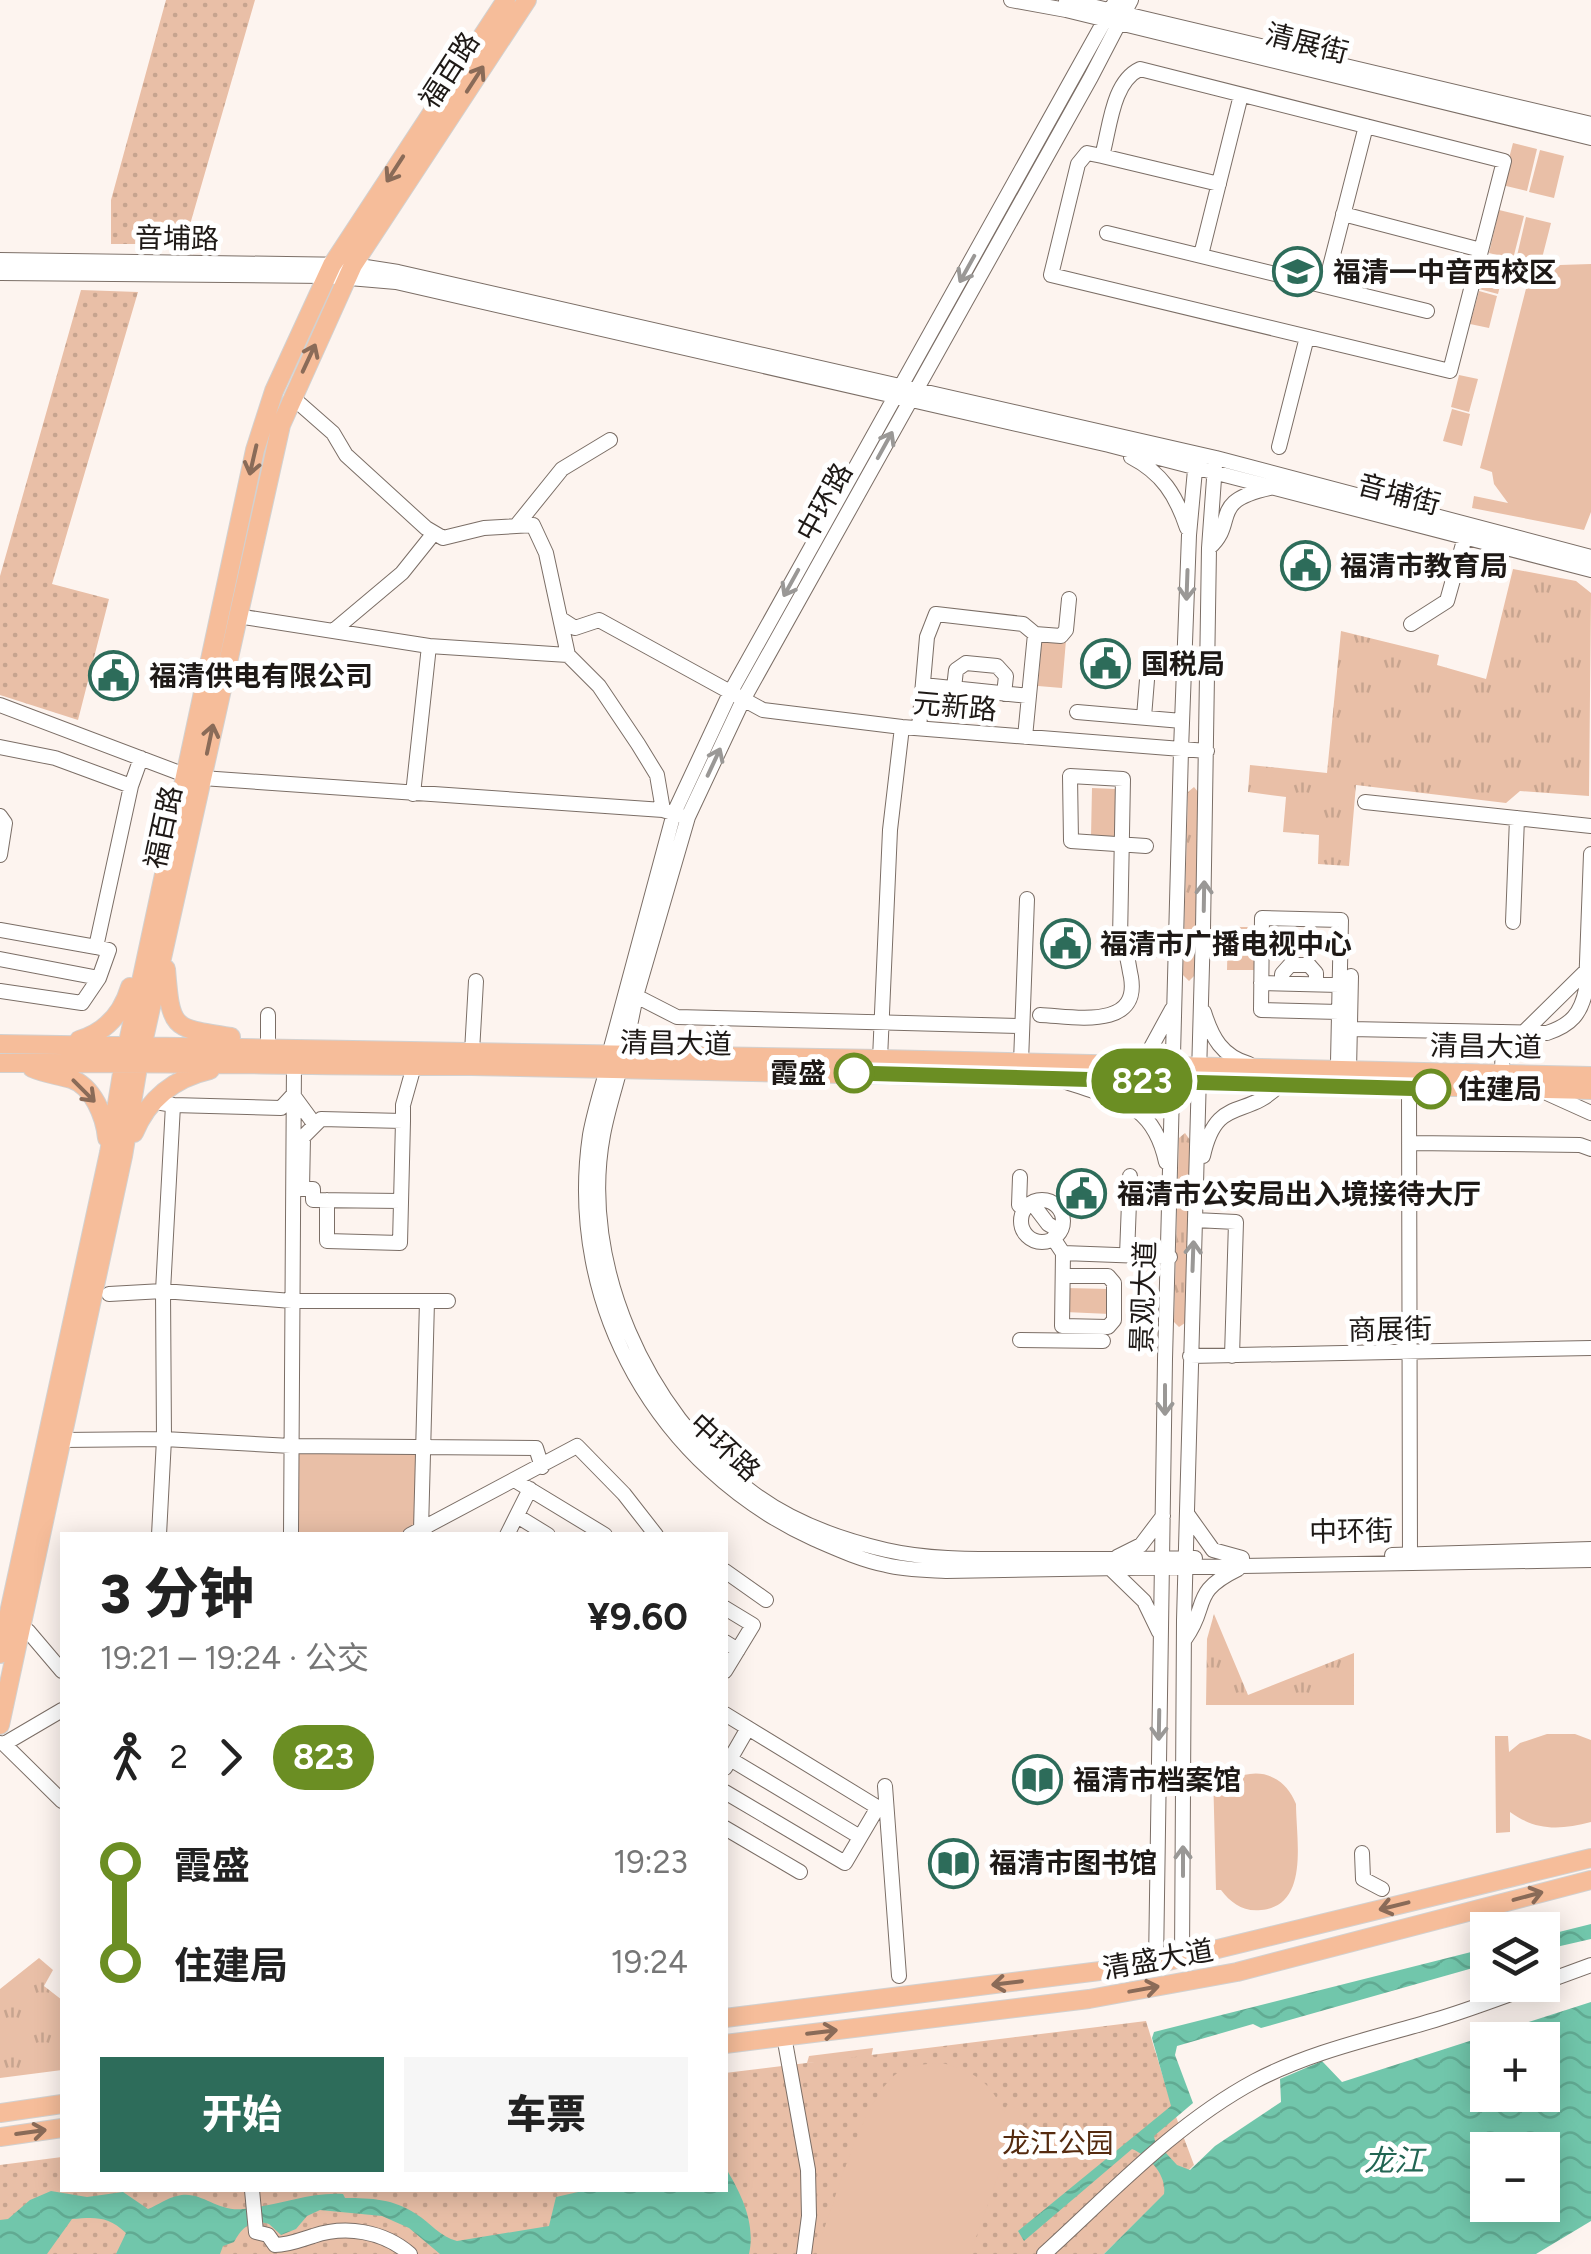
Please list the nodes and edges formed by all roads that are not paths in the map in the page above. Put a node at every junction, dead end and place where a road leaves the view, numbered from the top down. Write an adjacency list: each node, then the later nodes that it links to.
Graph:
1 (506, 0): 17 (main road, 福百路, one-way to 17)
2 (527, 0): 17 (main road, 福百路, one-way to 2)
3 (1010, 0): 5 (street, 清展街)
4 (1066, 0): 5 (street, 清展街)
5 (1118, 11): 7 (street, 清展街); 9 (street, 清展街); 22 (street, 中环路)
6 (1242, 95): 8 (street); 10 (street); 11 (street)
7 (1591, 124)
8 (1366, 126): 12 (street); 14 (street)
9 (1591, 138)
10 (1102, 156): 11 (street); 21 (street)
11 (1219, 184): 15 (street)
12 (1344, 214): 14 (street); 19 (street)
13 (1107, 233): 15 (street)
14 (1481, 250): 21 (street)
15 (1200, 256): 19 (street)
16 (0, 260): 17 (street, 音埔路)
17 (340, 271): 18 (street, 音埔路); 22 (street); 23 (main road, 福百路, one-way to 17); 62 (main road, 福百路, one-way to 62)
18 (0, 272)
19 (1325, 286): 20 (street)
20 (1427, 311)
21 (1307, 336): 26 (street)
22 (906, 392): 25 (street); 27 (street); 50 (street, 中环路)
23 (292, 396): 31 (street); 38 (main road, 福百路)
24 (610, 440): 30 (street)
25 (1109, 445): 27 (street); 32 (street)
26 (1279, 446)
27 (1196, 460): 28 (street, 音埔街); 32 (street, 景观大道)
28 (1216, 464): 29 (street, 音埔街); 34 (street, 景观大道); 35 (street, 音埔街)
29 (1277, 487): 33 (street, 音埔街); 34 (street)
30 (516, 526): 31 (street); 39 (street)
31 (434, 532): 41 (street)
32 (1189, 535): 54 (street, 景观大道, one-way to 54)
33 (1465, 537): 36 (street, 音埔街); 40 (street)
34 (1209, 548): 60 (street, 景观大道)
35 (1591, 557)
36 (1591, 570)
37 (1070, 599): 42 (street)
38 (237, 616): 41 (street); 62 (main road, 福百路, one-way to 38)
39 (561, 620): 44 (street); 50 (street, 元新路)
40 (1411, 624)
41 (333, 631): 43 (street)
42 (1035, 634): 46 (street); 49 (street)
43 (430, 646): 44 (street); 64 (street)
44 (568, 655): 66 (street)
45 (1149, 655): 53 (street)
46 (923, 685): 47 (street); 56 (street)
47 (954, 688): 48 (street); 48 (street)
48 (1004, 694): 49 (street)
49 (1029, 696): 57 (street)
50 (736, 697): 55 (street, 元新路); 66 (street, 中环路)
51 (0, 705): 61 (street)
52 (1077, 712): 53 (street)
53 (1144, 717): 54 (street)
54 (1182, 721): 59 (street, 景观大道)
55 (902, 726): 56 (street, 元新路); 94 (street)
56 (919, 728): 57 (street, 元新路)
57 (1025, 737): 59 (street, 元新路)
58 (0, 747): 63 (street)
59 (1181, 750): 60 (street, 元新路); 80 (street, 景观大道)
60 (1207, 750): 90 (street, 景观大道, one-way to 60)
61 (140, 758): 62 (street); 63 (street)
62 (194, 776): 64 (street); 77 (main road, 福百路)
63 (131, 786): 78 (street)
64 (413, 794): 66 (street)
65 (1365, 802): 68 (street)
66 (675, 813): 88 (street, 中环路); 105 (street, 中环路)
67 (0, 816): 73 (street)
68 (1517, 818): 69 (street); 75 (street)
69 (1591, 826)
70 (1122, 845): 70 (street); 71 (street); 79 (street)
71 (1146, 846)
72 (1591, 854): 82 (street)
73 (0, 855)
74 (1027, 899): 95 (street)
75 (1513, 922)
76 (0, 930): 78 (street)
77 (157, 945): 100 (main road); 101 (main road); 103 (main road, 福百路)
78 (96, 947): 83 (street)
79 (1126, 948): 80 (street); 93 (street)
80 (1177, 950): 89 (street, 景观大道)
81 (0, 958): 83 (street)
82 (1588, 963): 98 (street); 98 (street)
83 (100, 978): 87 (street)
84 (1345, 980): 86 (street); 86 (street); 91 (street); 96 (street)
85 (476, 981): 102 (street)
86 (1261, 983): 91 (street)
87 (0, 991)
88 (636, 996): 94 (street); 105 (street, 中环路)
89 (1176, 999): 112 (street); 115 (street, 景观大道)
90 (1201, 1001): 117 (street, 景观大道); 118 (street)
91 (1339, 1012): 113 (street)
92 (268, 1015): 101 (street)
93 (1040, 1015)
94 (882, 1022): 95 (street); 104 (street)
95 (1022, 1026): 106 (street)
96 (1350, 1029): 97 (street); 113 (street)
97 (1503, 1032): 98 (street); 116 (street)
98 (1523, 1033)
99 (0, 1044): 100 (main road, 清昌大道)
100 (54, 1045): 103 (main road, 清昌大道)
101 (261, 1048): 102 (main road, 清昌大道); 103 (main road, 清昌大道)
102 (472, 1052): 105 (main road, 清昌大道)
103 (133, 1054): 108 (main road, 清昌大道); 110 (main road, 清昌大道); 130 (main road, 福百路)
104 (880, 1059): 105 (main road, 清昌大道); 106 (main road, 清昌大道)
105 (615, 1062): 111 (main road, 清昌大道); 119 (main road, 清昌大道); 182 (street, 中环路)
106 (1021, 1062): 112 (main road, 清昌大道)
107 (0, 1063): 108 (main road, 清昌大道)
108 (23, 1063): 130 (main road, one-way to 130)
109 (294, 1063): 110 (main road, 清昌大道); 111 (main road, 清昌大道); 123 (street)
110 (227, 1066): 124 (main road)
111 (414, 1066): 126 (street)
112 (1096, 1066): 115 (main road, 清昌大道)
113 (1343, 1066): 116 (main road, 清昌大道); 118 (main road, 清昌大道)
114 (1591, 1072): 116 (main road, 清昌大道)
115 (1174, 1074): 117 (main road, 清昌大道); 119 (main road, 清昌大道); 134 (street, 景观大道)
116 (1502, 1074)
117 (1199, 1075): 118 (main road, 清昌大道); 133 (street, 景观大道)
118 (1280, 1077): 120 (main road, 清昌大道); 133 (street)
119 (1055, 1079): 134 (street)
120 (1409, 1088): 121 (main road, 清昌大道); 128 (street)
121 (1539, 1090): 122 (main road, 清昌大道); 125 (street)
122 (1591, 1090)
123 (293, 1095): 124 (street); 127 (street); 146 (street)
124 (164, 1102): 130 (main road); 144 (street)
125 (1591, 1114)
126 (403, 1121): 127 (street); 136 (street)
127 (315, 1125): 135 (street)
128 (1409, 1143): 129 (street); 153 (street)
129 (1591, 1149)
130 (116, 1154): 157 (main road, 福百路); 192 (main road, 福百路)
131 (1130, 1176): 141 (street)
132 (1020, 1177): 137 (street)
133 (1196, 1186): 138 (street, 景观大道)
134 (1172, 1187): 142 (street, 景观大道)
135 (328, 1200): 136 (street); 136 (street)
136 (401, 1201)
137 (1028, 1206): 139 (street); 139 (street)
138 (1194, 1220): 154 (street, 景观大道, one-way to 138); 155 (street)
139 (1056, 1235): 140 (street)
140 (1063, 1253): 141 (street); 143 (street)
141 (1127, 1255): 142 (street)
142 (1170, 1257): 161 (street, 景观大道, one-way to 161)
143 (1063, 1276): 149 (street); 149 (street)
144 (163, 1290): 145 (street); 146 (street); 156 (street)
145 (109, 1294)
146 (292, 1301): 147 (street); 158 (street)
147 (427, 1301): 148 (street); 159 (street)
148 (448, 1301)
149 (1062, 1333): 150 (street); 151 (street)
150 (1020, 1340)
151 (1103, 1342)
152 (1591, 1348): 153 (street, 商展街)
153 (1408, 1354): 155 (street, 商展街); 177 (street)
154 (1190, 1356): 155 (street, 商展街); 162 (street, 景观大道)
155 (1232, 1356)
156 (164, 1438): 157 (street); 158 (street); 168 (street)
157 (62, 1440): 196 (main road, 福百路)
158 (291, 1446): 159 (street); 169 (street)
159 (423, 1449): 160 (street); 170 (street)
160 (542, 1467): 163 (street); 175 (street)
161 (1165, 1477): 162 (street); 165 (street, 景观大道)
162 (1188, 1477): 166 (street, 景观大道)
163 (516, 1481): 164 (street); 171 (street)
164 (530, 1490): 167 (street); 174 (street)
165 (1164, 1515): 181 (street, 景观大道); 182 (street)
166 (1188, 1515): 178 (street); 180 (street, 景观大道)
167 (517, 1516): 172 (street); 173 (street)
168 (159, 1532)
169 (291, 1532)
170 (420, 1532)
171 (422, 1532)
172 (509, 1532)
173 (543, 1532)
174 (600, 1532)
175 (654, 1532)
176 (1591, 1549): 177 (street, 中环街)
177 (1410, 1560): 178 (street, 中环街); 179 (street, 中环街)
178 (1242, 1562): 180 (street, 中环街); 190 (street)
179 (1591, 1562)
180 (1186, 1563): 181 (street, 中环街); 186 (street, 景观大道)
181 (1163, 1564): 182 (street, 中环街); 187 (street, 景观大道)
182 (1112, 1565): 189 (street)
183 (728, 1572): 184 (street)
184 (766, 1600)
185 (728, 1610): 191 (street)
186 (1184, 1620): 187 (street); 190 (street, 景观大道)
187 (1161, 1621): 189 (street, 景观大道)
188 (28, 1631): 193 (street)
189 (1161, 1638): 212 (street, 景观大道, one-way to 212)
190 (1184, 1640): 211 (street, 景观大道, one-way to 190)
191 (732, 1646)
192 (0, 1654)
193 (60, 1669)
194 (60, 1711): 198 (street)
195 (728, 1716): 197 (street)
196 (0, 1724)
197 (748, 1728): 199 (street); 203 (street)
198 (2, 1743): 202 (street)
199 (728, 1764): 205 (street)
200 (885, 1786): 203 (street)
201 (728, 1794): 205 (street)
202 (60, 1799)
203 (882, 1810): 205 (street); 214 (street)
204 (728, 1830): 208 (street)
205 (860, 1837)
206 (1362, 1853): 210 (street)
207 (1591, 1855): 211 (main road, 清盛大道, one-way to 211)
208 (800, 1872)
209 (1591, 1880): 218 (main road, 清盛大道, one-way to 209)
210 (1382, 1889)
211 (1182, 1958): 212 (main road, 清盛大道)
212 (1156, 1964): 217 (main road, 清盛大道, one-way to 217)
213 (1591, 1966): 215 (street)
214 (899, 1976)
215 (1560, 1977)
216 (1488, 2002): 229 (street)
217 (728, 2018)
218 (784, 2036): 219 (main road, 清盛大道); 228 (street)
219 (728, 2044)
220 (0, 2104): 221 (main road)
221 (60, 2104)
222 (60, 2104): 223 (main road)
223 (0, 2112)
224 (60, 2128): 225 (main road, one-way to 224)
225 (0, 2137)
226 (253, 2198): 227 (street)
227 (410, 2254)
228 (804, 2254)
229 (1044, 2254)

